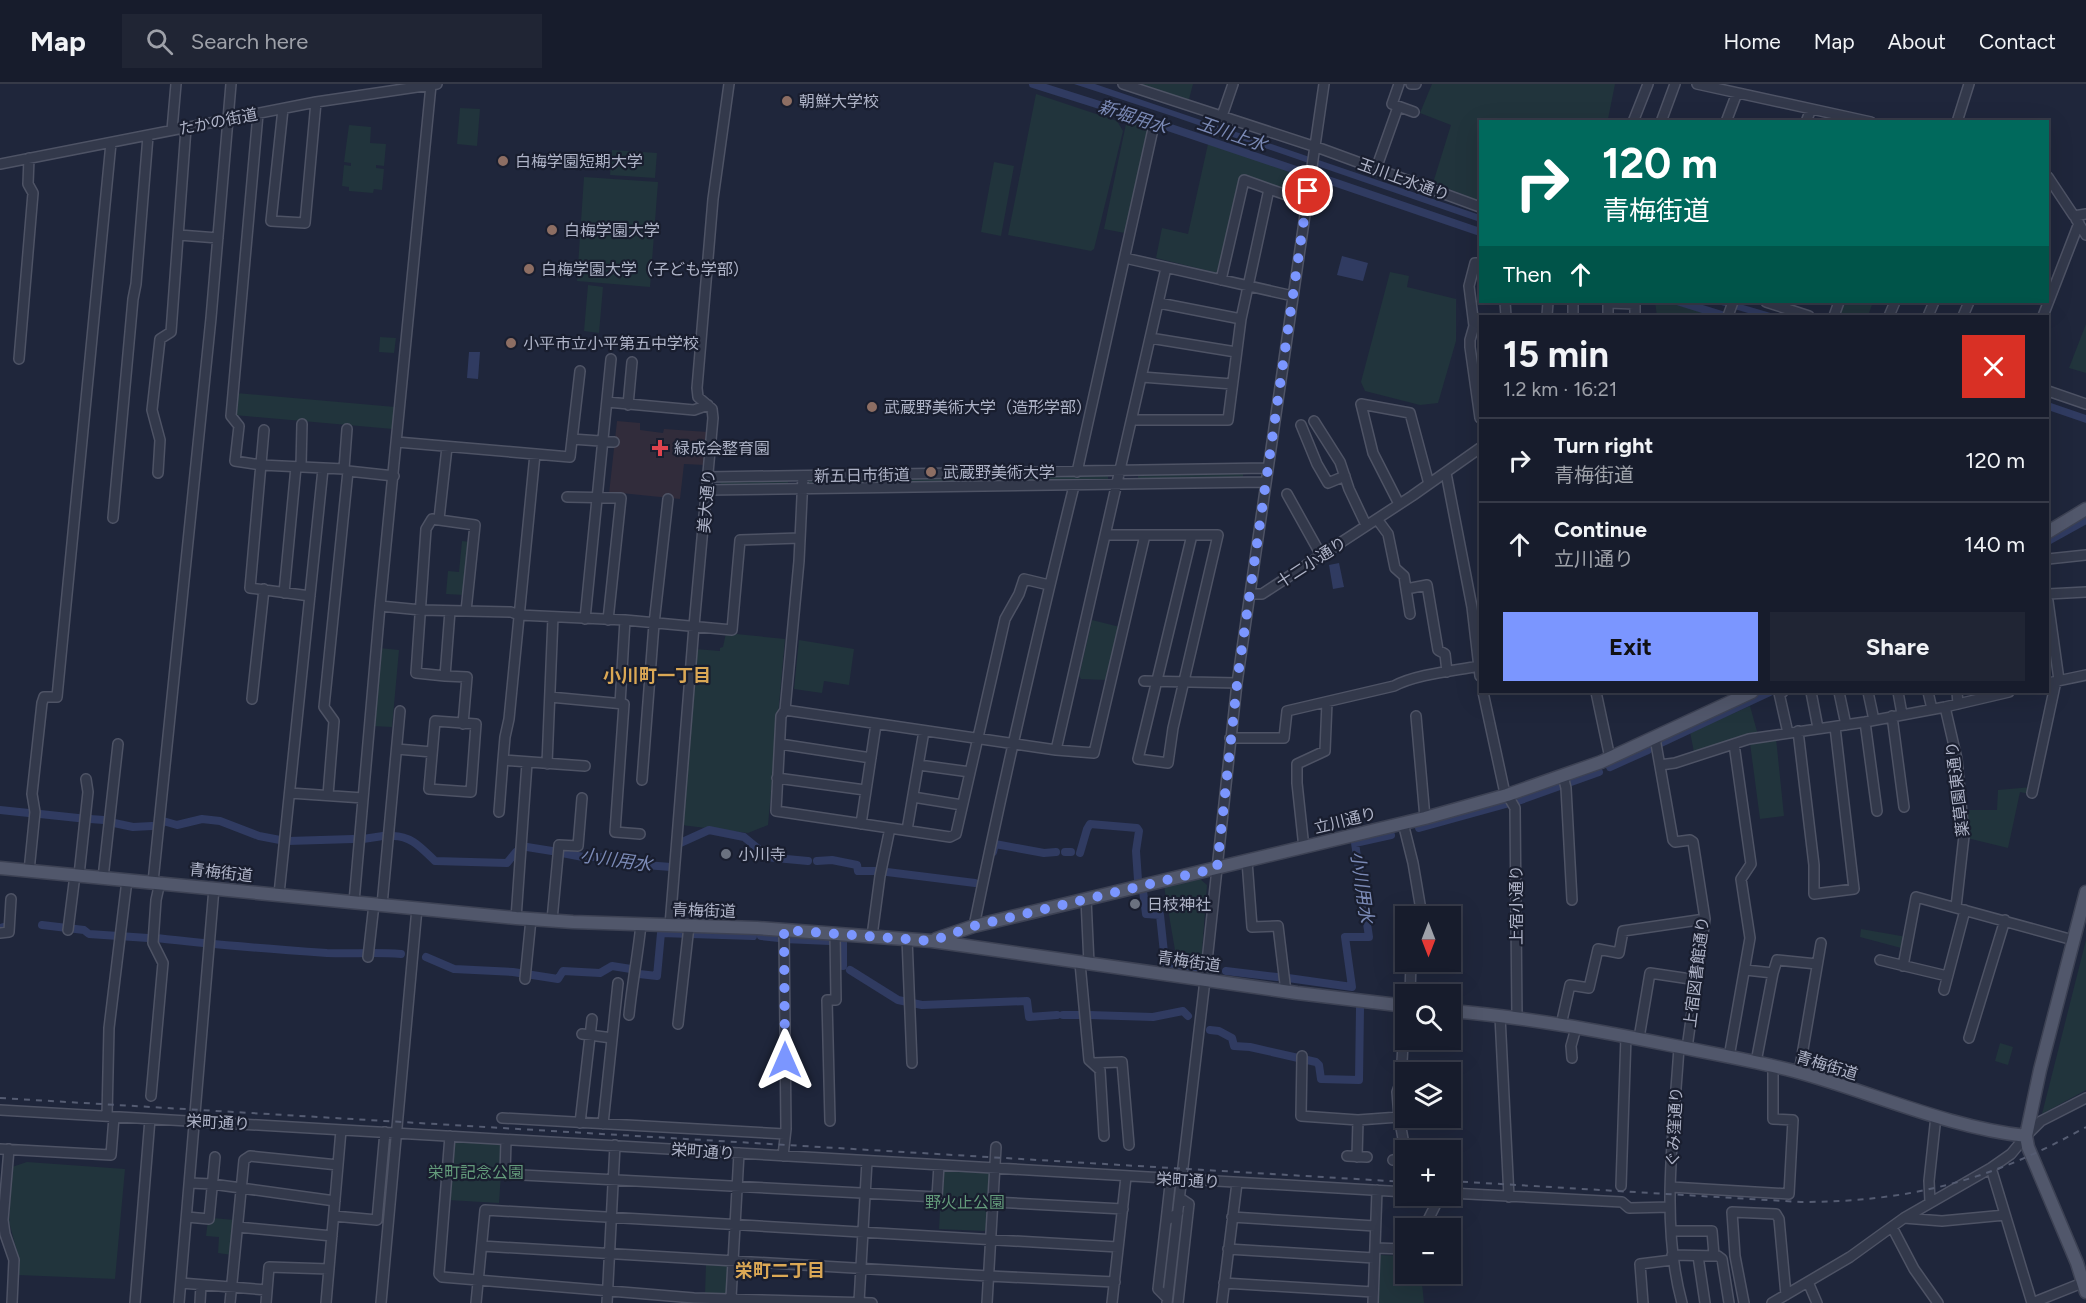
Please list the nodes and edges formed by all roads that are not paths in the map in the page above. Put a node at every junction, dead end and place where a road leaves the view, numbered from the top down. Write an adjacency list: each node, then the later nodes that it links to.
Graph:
1 (176, 84): 30 (street)
2 (231, 84): 21 (street)
3 (434, 84): 14 (street, たかの街道); 84 (street)
4 (729, 84): 74 (street, 美大通り)
5 (1123, 84): 20 (street, 玉川上水通り)
6 (1233, 84): 20 (street)
7 (1324, 84): 33 (street)
8 (1399, 84): 15 (street)
9 (1648, 84): 23 (street)
10 (1675, 84): 24 (street)
11 (1697, 84): 13 (street)
12 (1969, 84): 27 (street)
13 (1737, 93): 17 (street); 25 (street)
14 (316, 102): 16 (street, たかの街道); 16 (street)
15 (1398, 107): 18 (street); 36 (street)
16 (283, 109): 19 (street, たかの街道)
17 (1811, 109): 22 (street); 26 (street)
18 (1414, 112)
19 (258, 114): 21 (street, たかの街道); 89 (street)
20 (1222, 116): 33 (street, 玉川上水通り)
21 (228, 119): 28 (street, たかの街道); 45 (street)
22 (1849, 119)
23 (1634, 120)
24 (1662, 120)
25 (1727, 120)
26 (1807, 120)
27 (1958, 120)
28 (186, 128): 30 (street, たかの街道); 43 (street)
29 (1153, 129): 46 (street)
30 (172, 130): 31 (street, たかの街道)
31 (148, 135): 32 (street, たかの街道); 116 (street)
32 (111, 143): 34 (street, たかの街道); 238 (street)
33 (1315, 151): 36 (street, 玉川上水通り); 39 (street)
34 (29, 158): 35 (street, たかの街道); 64 (street)
35 (0, 164)
36 (1376, 169): 40 (street, 玉川上水通り)
37 (2049, 178): 42 (street)
38 (1269, 189): 39 (street); 49 (street); 50 (street)
39 (1307, 202): 51 (street)
40 (1479, 207)
41 (2086, 214): 42 (street)
42 (2076, 219): 44 (street); 52 (street)
43 (179, 235): 45 (street); 96 (street)
44 (2086, 235)
45 (218, 238): 242 (street)
46 (1125, 258): 48 (street); 94 (street)
47 (1479, 262): 61 (street)
48 (1166, 268): 49 (street); 53 (street)
49 (1221, 280): 50 (street)
50 (1247, 286): 51 (street); 59 (street)
51 (1293, 296): 91 (street)
52 (2049, 298)
53 (1159, 303): 59 (street); 60 (street)
54 (1608, 303): 57 (street)
55 (1772, 303): 56 (street)
56 (1789, 306): 58 (street)
57 (1635, 315)
58 (1807, 315)
59 (1241, 319): 63 (street)
60 (1150, 338): 63 (street); 68 (street)
61 (1470, 340): 62 (street); 75 (street)
62 (1479, 340)
63 (1236, 352): 69 (street)
64 (19, 359)
65 (611, 359): 71 (street)
66 (632, 362): 73 (street)
67 (580, 371): 82 (street)
68 (1142, 377): 69 (street); 76 (street)
69 (1232, 384): 76 (street)
70 (2049, 391): 72 (street)
71 (607, 402): 73 (street); 83 (street)
72 (2086, 404)
73 (628, 405): 74 (street)
74 (708, 405): 102 (street, 美大通り)
75 (1479, 410)
76 (1132, 420): 95 (street)
77 (1314, 421): 101 (street)
78 (302, 424): 90 (street)
79 (1301, 425): 101 (street)
80 (347, 429): 93 (street)
81 (264, 430): 89 (street)
82 (572, 439): 83 (street); 88 (street)
83 (603, 441): 85 (street); 112 (street)
84 (397, 442): 86 (street); 99 (street)
85 (614, 442)
86 (447, 447): 88 (street); 117 (street)
87 (1479, 449): 98 (street, 十二小通り)
88 (536, 454): 143 (street)
89 (261, 465): 90 (street); 130 (street)
90 (298, 466): 92 (street); 133 (street)
91 (1267, 468): 95 (street, 新五日市街道); 103 (street)
92 (323, 469): 93 (street); 137 (street)
93 (346, 470): 99 (street); 219 (street)
94 (1077, 471): 95 (street, 新五日市街道); 97 (street, 新五日市街道)
95 (1119, 471): 105 (street)
96 (158, 473)
97 (1017, 473): 100 (street, 新五日市街道); 106 (street)
98 (1446, 473): 104 (street, 十二小通り); 132 (street)
99 (394, 476): 138 (street)
100 (803, 476): 102 (street, 新五日市街道); 108 (street)
101 (1345, 476): 119 (street)
102 (708, 477): 109 (street, 美大通り)
103 (1265, 482): 105 (street, 新五日市街道); 135 (street)
104 (1429, 484): 114 (street, 十二小通り); 114 (street)
105 (1116, 485): 107 (street, 新五日市街道); 121 (street)
106 (1018, 486): 107 (street, 新五日市街道); 108 (street, 新五日市街道)
107 (1074, 486): 128 (street)
108 (802, 489): 109 (street, 新五日市街道); 124 (street)
109 (707, 490): 150 (street, 美大通り)
110 (1287, 494): 125 (street)
111 (567, 497): 112 (street)
112 (596, 498): 145 (street); 146 (street)
113 (668, 499): 149 (street)
114 (1399, 504): 118 (street, 十二小通り)
115 (2086, 509): 120 (main road)
116 (113, 518)
117 (439, 519): 139 (street); 140 (street)
118 (1377, 519): 119 (street, 十二小通り); 131 (street)
119 (1366, 525): 125 (street, 十二小通り)
120 (2049, 531)
121 (1106, 535): 122 (street); 201 (street)
122 (1145, 536): 123 (street); 201 (street)
123 (1192, 536): 158 (street); 160 (street)
124 (800, 538): 150 (street); 180 (street)
125 (1321, 555): 135 (street, 十二小通り)
126 (2086, 555): 127 (street)
127 (2049, 559)
128 (1049, 585): 195 (street); 199 (street)
129 (1479, 586): 132 (street)
130 (264, 589): 133 (street); 174 (street)
131 (1406, 589): 142 (street); 154 (street)
132 (1469, 589): 152 (street)
133 (284, 592): 137 (street)
134 (2086, 592): 136 (street)
135 (1250, 594): 161 (street)
136 (2049, 594)
137 (310, 596): 217 (street)
138 (380, 606): 139 (street); 222 (street)
139 (421, 610): 141 (street); 156 (street)
140 (466, 611): 141 (street); 143 (street)
141 (450, 612): 156 (street)
142 (1410, 614)
143 (519, 615): 144 (street); 205 (street)
144 (553, 617): 145 (street); 173 (street)
145 (585, 619): 146 (street)
146 (608, 620): 147 (street)
147 (625, 620): 149 (street); 176 (street)
148 (2049, 620): 151 (street)
149 (654, 624): 150 (street); 214 (street)
150 (694, 626): 260 (street, 美大通り)
151 (2050, 638): 159 (street)
152 (1479, 664)
153 (1479, 671): 154 (street)
154 (1447, 672): 175 (street)
155 (2086, 675): 159 (street)
156 (445, 676): 186 (street)
157 (1144, 681): 158 (street)
158 (1158, 681): 160 (street); 160 (street)
159 (2054, 681): 218 (street)
160 (1185, 682): 161 (street)
161 (1237, 683): 193 (street)
162 (1483, 693): 220 (street, 上宿小通り)
163 (1596, 693): 204 (street)
164 (1750, 693): 194 (main road, 立川通り)
165 (1779, 693): 192 (street)
166 (1810, 693): 190 (street)
167 (1839, 693): 188 (street)
168 (1868, 693): 185 (street)
169 (1898, 693): 182 (street)
170 (1928, 693): 179 (street)
171 (1957, 693): 177 (street)
172 (1995, 693): 177 (street)
173 (550, 697): 176 (street); 207 (street)
174 (252, 699)
175 (1327, 702): 193 (street); 234 (street)
176 (620, 704): 233 (street)
177 (1958, 704): 178 (street)
178 (1944, 707): 179 (street); 253 (street, 薬草園東通り)
179 (1932, 709): 182 (street)
180 (785, 710): 187 (street); 197 (street)
181 (400, 711): 200 (street)
182 (1902, 714): 184 (street)
183 (1416, 716): 228 (street)
184 (1892, 716): 185 (street); 225 (street)
185 (1870, 721): 188 (street); 226 (street)
186 (463, 724): 202 (street); 202 (street)
187 (876, 724): 191 (street); 203 (street)
188 (1846, 725): 189 (street)
189 (1835, 727): 190 (street); 192 (street)
190 (1818, 728): 192 (street)
191 (924, 731): 195 (street); 208 (street)
192 (1793, 732): 198 (street)
193 (1230, 738): 237 (street)
194 (1655, 738): 204 (main road, 立川通り); 209 (street, 上宿図書館通り)
195 (978, 739): 199 (street); 211 (street)
196 (118, 744): 240 (street)
197 (780, 744): 203 (street); 212 (street)
198 (1734, 744): 209 (street); 277 (street)
199 (1014, 745): 201 (street); 261 (street)
200 (397, 749): 202 (street); 250 (street)
201 (1056, 750)
202 (432, 752)
203 (871, 758): 216 (street)
204 (1610, 758): 215 (main road, 立川通り)
205 (503, 760): 206 (street); 227 (street)
206 (527, 763): 207 (street); 254 (street)
207 (547, 764): 210 (street)
208 (919, 765): 211 (street); 221 (street)
209 (1660, 765): 256 (street, 上宿図書館通り)
210 (585, 766)
211 (970, 772): 224 (street)
212 (777, 778): 216 (street); 230 (street)
213 (86, 779): 239 (street)
214 (642, 780)
215 (1564, 782): 220 (main road, 立川通り); 248 (street)
216 (865, 790): 230 (street)
217 (290, 793): 219 (street); 245 (street)
218 (2032, 793)
219 (328, 795): 222 (street)
220 (1508, 795): 228 (main road, 立川通り); 290 (street, 上宿小通り)
221 (913, 797): 224 (street); 232 (street)
222 (363, 798): 249 (street)
223 (582, 798): 257 (street)
224 (962, 805): 232 (street)
225 (1904, 807)
226 (1877, 810)
227 (499, 812)
228 (1425, 818): 229 (main road, 立川通り)
229 (1403, 823): 234 (main road, 立川通り); 251 (street)
230 (861, 824): 231 (street)
231 (890, 828): 232 (street); 267 (street)
232 (908, 830)
233 (640, 834)
234 (1304, 848): 235 (main road, 立川通り)
235 (1248, 861): 237 (main road, 立川通り); 285 (street)
236 (0, 868): 238 (main road, 青梅街道)
237 (1217, 868): 247 (main road, 立川通り); 281 (street)
238 (29, 871): 239 (main road, 青梅街道)
239 (77, 875): 240 (main road, 青梅街道); 262 (street)
240 (103, 878): 241 (main road, 青梅街道)
241 (127, 880): 242 (main road, 青梅街道); 312 (street)
242 (157, 882): 243 (main road, 青梅街道); 308 (street)
243 (214, 888): 245 (main road, 青梅街道); 317 (street)
244 (2086, 892): 269 (main road)
245 (279, 894): 249 (main road, 青梅街道)
246 (11, 899): 265 (street)
247 (1086, 899): 261 (main road, 立川通り); 274 (street)
248 (1572, 900)
249 (354, 902): 250 (main road, 青梅街道)
250 (378, 904): 252 (main road, 青梅街道); 272 (street)
251 (1420, 906)
252 (417, 908): 254 (main road, 青梅街道); 323 (street)
253 (1961, 908): 258 (street); 276 (street); 280 (street, 薬草園東通り)
254 (516, 918): 255 (main road, 青梅街道)
255 (531, 919): 257 (main road, 青梅街道); 279 (street)
256 (1705, 919): 282 (street, 上宿図書館通り); 293 (street)
257 (552, 920): 259 (main road, 青梅街道)
258 (2005, 920): 269 (street); 298 (street)
259 (641, 924): 260 (main road, 青梅街道); 288 (street)
260 (670, 925): 264 (main road, 青梅街道)
261 (974, 926): 270 (main road, 立川通り)
262 (68, 927)
263 (784, 930): 264 (main road, 青梅街道); 266 (main road, 青梅街道); 324 (street)
264 (689, 932): 292 (street)
265 (0, 933)
266 (835, 933): 267 (main road, 青梅街道); 318 (street)
267 (873, 936): 268 (main road, 青梅街道)
268 (908, 938): 270 (main road, 青梅街道); 304 (street)
269 (2073, 940): 327 (main road)
270 (932, 941): 274 (main road, 青梅街道)
271 (1821, 943): 275 (street)
272 (368, 953)
273 (1880, 960): 276 (street)
274 (1084, 963): 281 (main road, 青梅街道); 305 (street)
275 (1817, 964): 278 (street); 307 (street)
276 (1903, 966): 280 (street)
277 (1746, 970): 278 (street); 300 (street)
278 (1773, 974): 303 (street)
279 (525, 976)
280 (1947, 976): 284 (street, 薬草園東通り)
281 (1205, 980): 285 (main road, 青梅街道); 345 (street)
282 (1697, 980): 296 (street); 299 (street, 上宿図書館通り)
283 (618, 983): 297 (street)
284 (1944, 990)
285 (1286, 992): 286 (main road, 青梅街道)
286 (1395, 1005)
287 (1461, 1012): 289 (main road, 青梅街道)
288 (629, 1015)
289 (1500, 1016): 290 (main road, 青梅街道); 358 (street)
290 (1516, 1018): 293 (main road, 青梅街道)
291 (592, 1019): 295 (street)
292 (678, 1024)
293 (1561, 1025): 294 (main road, 青梅街道)
294 (1576, 1028): 296 (main road, 青梅街道); 301 (street)
295 (586, 1035): 297 (street); 319 (street)
296 (1633, 1037): 299 (main road, 青梅街道); 350 (street)
297 (612, 1038): 320 (street)
298 (1969, 1038)
299 (1683, 1047): 300 (main road, 青梅街道); 352 (street, ぐみ窪通り)
300 (1729, 1057): 303 (main road, 青梅街道)
301 (1572, 1058)
302 (1302, 1059): 316 (street)
303 (1756, 1062): 306 (main road, 青梅街道)
304 (912, 1063)
305 (1094, 1064): 326 (street); 330 (street)
306 (1773, 1066): 307 (main road, 青梅街道); 352 (street)
307 (1799, 1073): 311 (main road, 青梅街道)
308 (152, 1096)
309 (2086, 1098): 327 (street)
310 (0, 1110): 312 (street, 栄町通り)
311 (1936, 1116): 327 (main road, 青梅街道); 362 (street)
312 (111, 1117): 315 (street, 栄町通り); 332 (street)
313 (1395, 1117): 316 (street)
314 (502, 1118): 319 (street)
315 (150, 1119): 317 (street, 栄町通り); 413 (street)
316 (1358, 1120): 336 (street)
317 (195, 1121): 321 (street, 栄町通り); 346 (street)
318 (830, 1121)
319 (580, 1123): 320 (street)
320 (603, 1124): 324 (street)
321 (341, 1130): 322 (street, 栄町通り); 338 (street)
322 (385, 1132): 323 (street, 栄町通り); 367 (street)
323 (397, 1133): 325 (street, 栄町通り); 419 (street)
324 (785, 1134): 334 (street)
325 (450, 1136): 328 (street, 栄町通り); 397 (street)
326 (1104, 1136)
327 (2026, 1136): 340 (street); 390 (main road)
328 (506, 1140): 329 (street, 栄町通り); 344 (street)
329 (615, 1145): 333 (street, 栄町通り); 344 (street)
330 (1129, 1145)
331 (996, 1147): 341 (street)
332 (4, 1149): 349 (street)
333 (739, 1154): 334 (street, 栄町通り); 351 (street)
334 (783, 1156): 337 (street, 栄町通り)
335 (215, 1157): 348 (street)
336 (1357, 1157)
337 (867, 1161): 339 (street, 栄町通り); 356 (street)
338 (338, 1165): 353 (street); 360 (street)
339 (939, 1165): 341 (street, 栄町通り); 356 (street)
340 (1991, 1168): 362 (street); 366 (street)
341 (995, 1169): 342 (street, 栄町通り); 361 (street)
342 (1126, 1177): 343 (street, 栄町通り); 364 (street)
343 (1165, 1179): 345 (street, 栄町通り); 372 (street)
344 (613, 1180): 351 (street); 368 (street)
345 (1181, 1180): 347 (street, 栄町通り); 359 (street)
346 (190, 1183): 348 (street); 369 (street)
347 (1237, 1183): 354 (street, 栄町通り); 370 (street)
348 (212, 1184): 353 (street); 369 (street)
349 (2, 1186): 412 (street)
350 (1621, 1186)
351 (737, 1187): 356 (street); 373 (street)
352 (1671, 1187): 363 (street, ぐみ窪通り)
353 (242, 1188): 360 (street); 375 (street)
354 (1377, 1190): 355 (street, 栄町通り); 374 (street)
355 (1395, 1191)
356 (865, 1194): 377 (street)
357 (1461, 1194): 358 (street)
358 (1509, 1197): 363 (street)
359 (1180, 1198): 365 (street); 392 (street)
360 (335, 1201): 367 (street)
361 (993, 1202): 364 (street); 380 (street)
362 (1930, 1202): 371 (street)
363 (1670, 1207): 378 (street, ぐみ窪通り)
364 (1123, 1209): 382 (street)
365 (1178, 1213): 372 (street); 396 (street)
366 (2005, 1215): 371 (street); 436 (street)
367 (334, 1216): 379 (street)
368 (611, 1216): 373 (street); 381 (street); 386 (street)
369 (187, 1217): 400 (street)
370 (1232, 1217): 374 (street); 383 (street)
371 (1904, 1218): 376 (street)
372 (1166, 1221): 410 (street)
373 (735, 1223): 377 (street); 391 (street)
374 (1375, 1226): 385 (street)
375 (238, 1227): 379 (street); 403 (street)
376 (1892, 1227): 399 (street); 435 (street)
377 (863, 1231): 380 (street); 394 (street)
378 (1671, 1231): 387 (street); 389 (street, ぐみ窪通り)
379 (332, 1236): 393 (street)
380 (991, 1238): 382 (street); 395 (street)
381 (482, 1246): 386 (street); 397 (street)
382 (1118, 1246): 398 (street)
383 (1228, 1249): 385 (street); 401 (street)
384 (1395, 1250): 385 (street)
385 (1375, 1253): 407 (street)
386 (609, 1255): 391 (street); 406 (street)
387 (1714, 1255): 388 (street); 431 (street)
388 (1698, 1256): 389 (street); 430 (street)
389 (1672, 1257): 428 (street); 429 (street, ぐみ窪通り)
390 (2081, 1261): 404 (main road)
391 (733, 1262): 394 (street); 409 (street)
392 (1182, 1266): 396 (street); 425 (street)
393 (329, 1269): 405 (street); 418 (street)
394 (860, 1269): 395 (street); 411 (street)
395 (989, 1276): 398 (street); 423 (street)
396 (1170, 1279): 410 (street)
397 (478, 1281): 406 (street); 420 (street)
398 (1114, 1282): 424 (street)
399 (1808, 1282): 408 (street); 434 (street)
400 (181, 1283): 402 (street); 414 (street)
401 (1224, 1283): 407 (street); 426 (street)
402 (201, 1285): 403 (street); 415 (street)
403 (231, 1287): 405 (street); 416 (street)
404 (2084, 1287): 436 (street)
405 (267, 1290): 417 (street)
406 (607, 1291): 409 (street); 421 (street)
407 (1373, 1292): 427 (street)
408 (1786, 1295): 432 (street); 433 (street)
409 (731, 1298): 411 (street)
410 (1167, 1301)
411 (859, 1302): 422 (street)
412 (12, 1303)
413 (135, 1303)
414 (179, 1303)
415 (200, 1303)
416 (230, 1303)
417 (266, 1303)
418 (326, 1303)
419 (381, 1303)
420 (476, 1303)
421 (607, 1303)
422 (872, 1303)
423 (987, 1303)
424 (1112, 1303)
425 (1178, 1303)
426 (1222, 1303)
427 (1373, 1303)
428 (1643, 1303)
429 (1682, 1303)
430 (1705, 1303)
431 (1729, 1303)
432 (1744, 1303)
433 (1772, 1303)
434 (1816, 1303)
435 (1938, 1303)
436 (2032, 1303)

